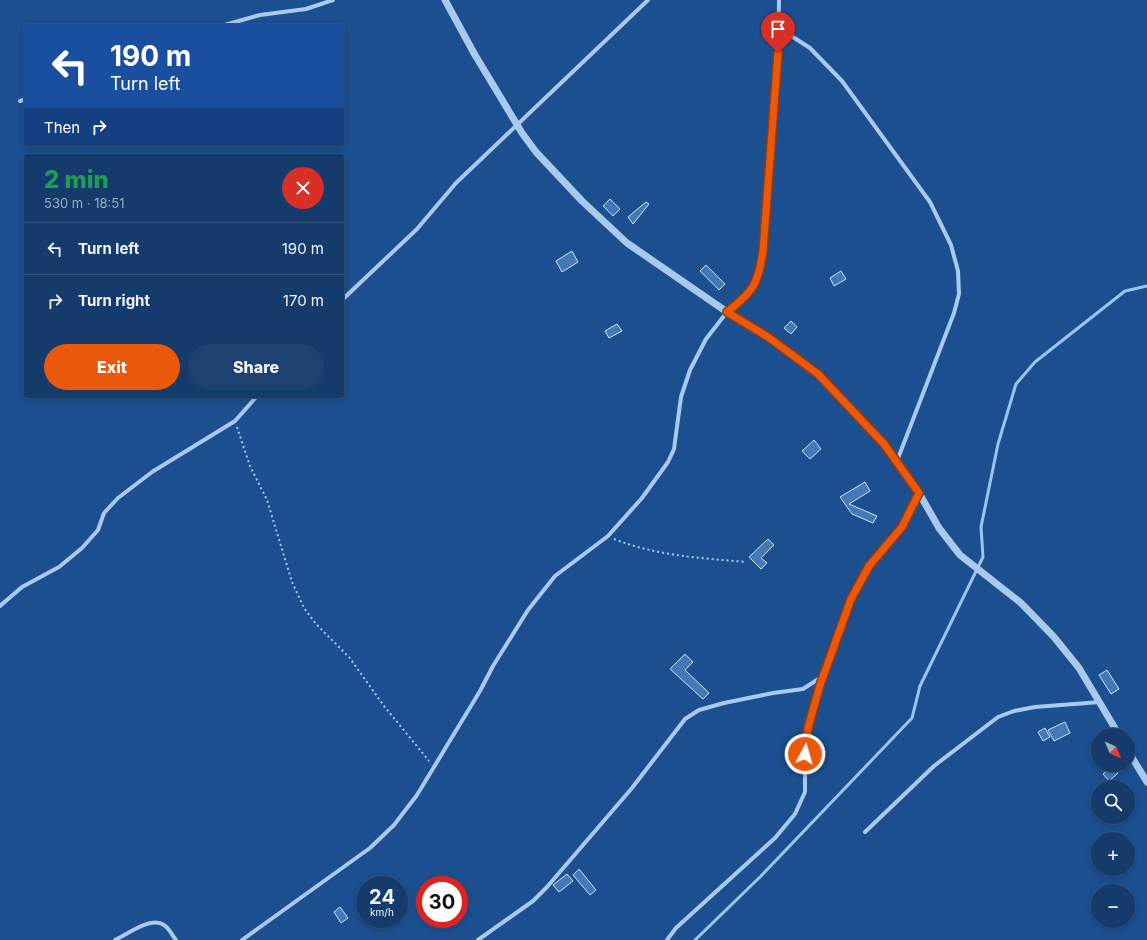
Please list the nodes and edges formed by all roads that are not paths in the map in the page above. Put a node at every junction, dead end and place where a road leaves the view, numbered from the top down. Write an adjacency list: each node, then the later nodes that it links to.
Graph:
1 (333, 0): 5 (street)
2 (445, 0): 9 (street)
3 (648, 0): 9 (street)
4 (779, 0): 6 (street)
5 (228, 24)
6 (779, 28): 11 (street); 13 (street)
7 (24, 100): 8 (street)
8 (20, 101)
9 (518, 126): 10 (street); 11 (street)
10 (344, 298)
11 (727, 312): 13 (street); 24 (street)
12 (255, 398): 15 (street)
13 (897, 461): 14 (street)
14 (919, 493): 16 (street); 17 (street)
15 (0, 606)
16 (823, 676): 25 (street); 26 (street)
17 (1100, 702): 18 (street); 21 (street)
18 (1115, 728)
19 (1135, 762): 20 (street)
20 (1147, 782)
21 (865, 832)
22 (116, 940): 23 (street)
23 (176, 940)
24 (242, 940)
25 (478, 940)
26 (667, 940)

